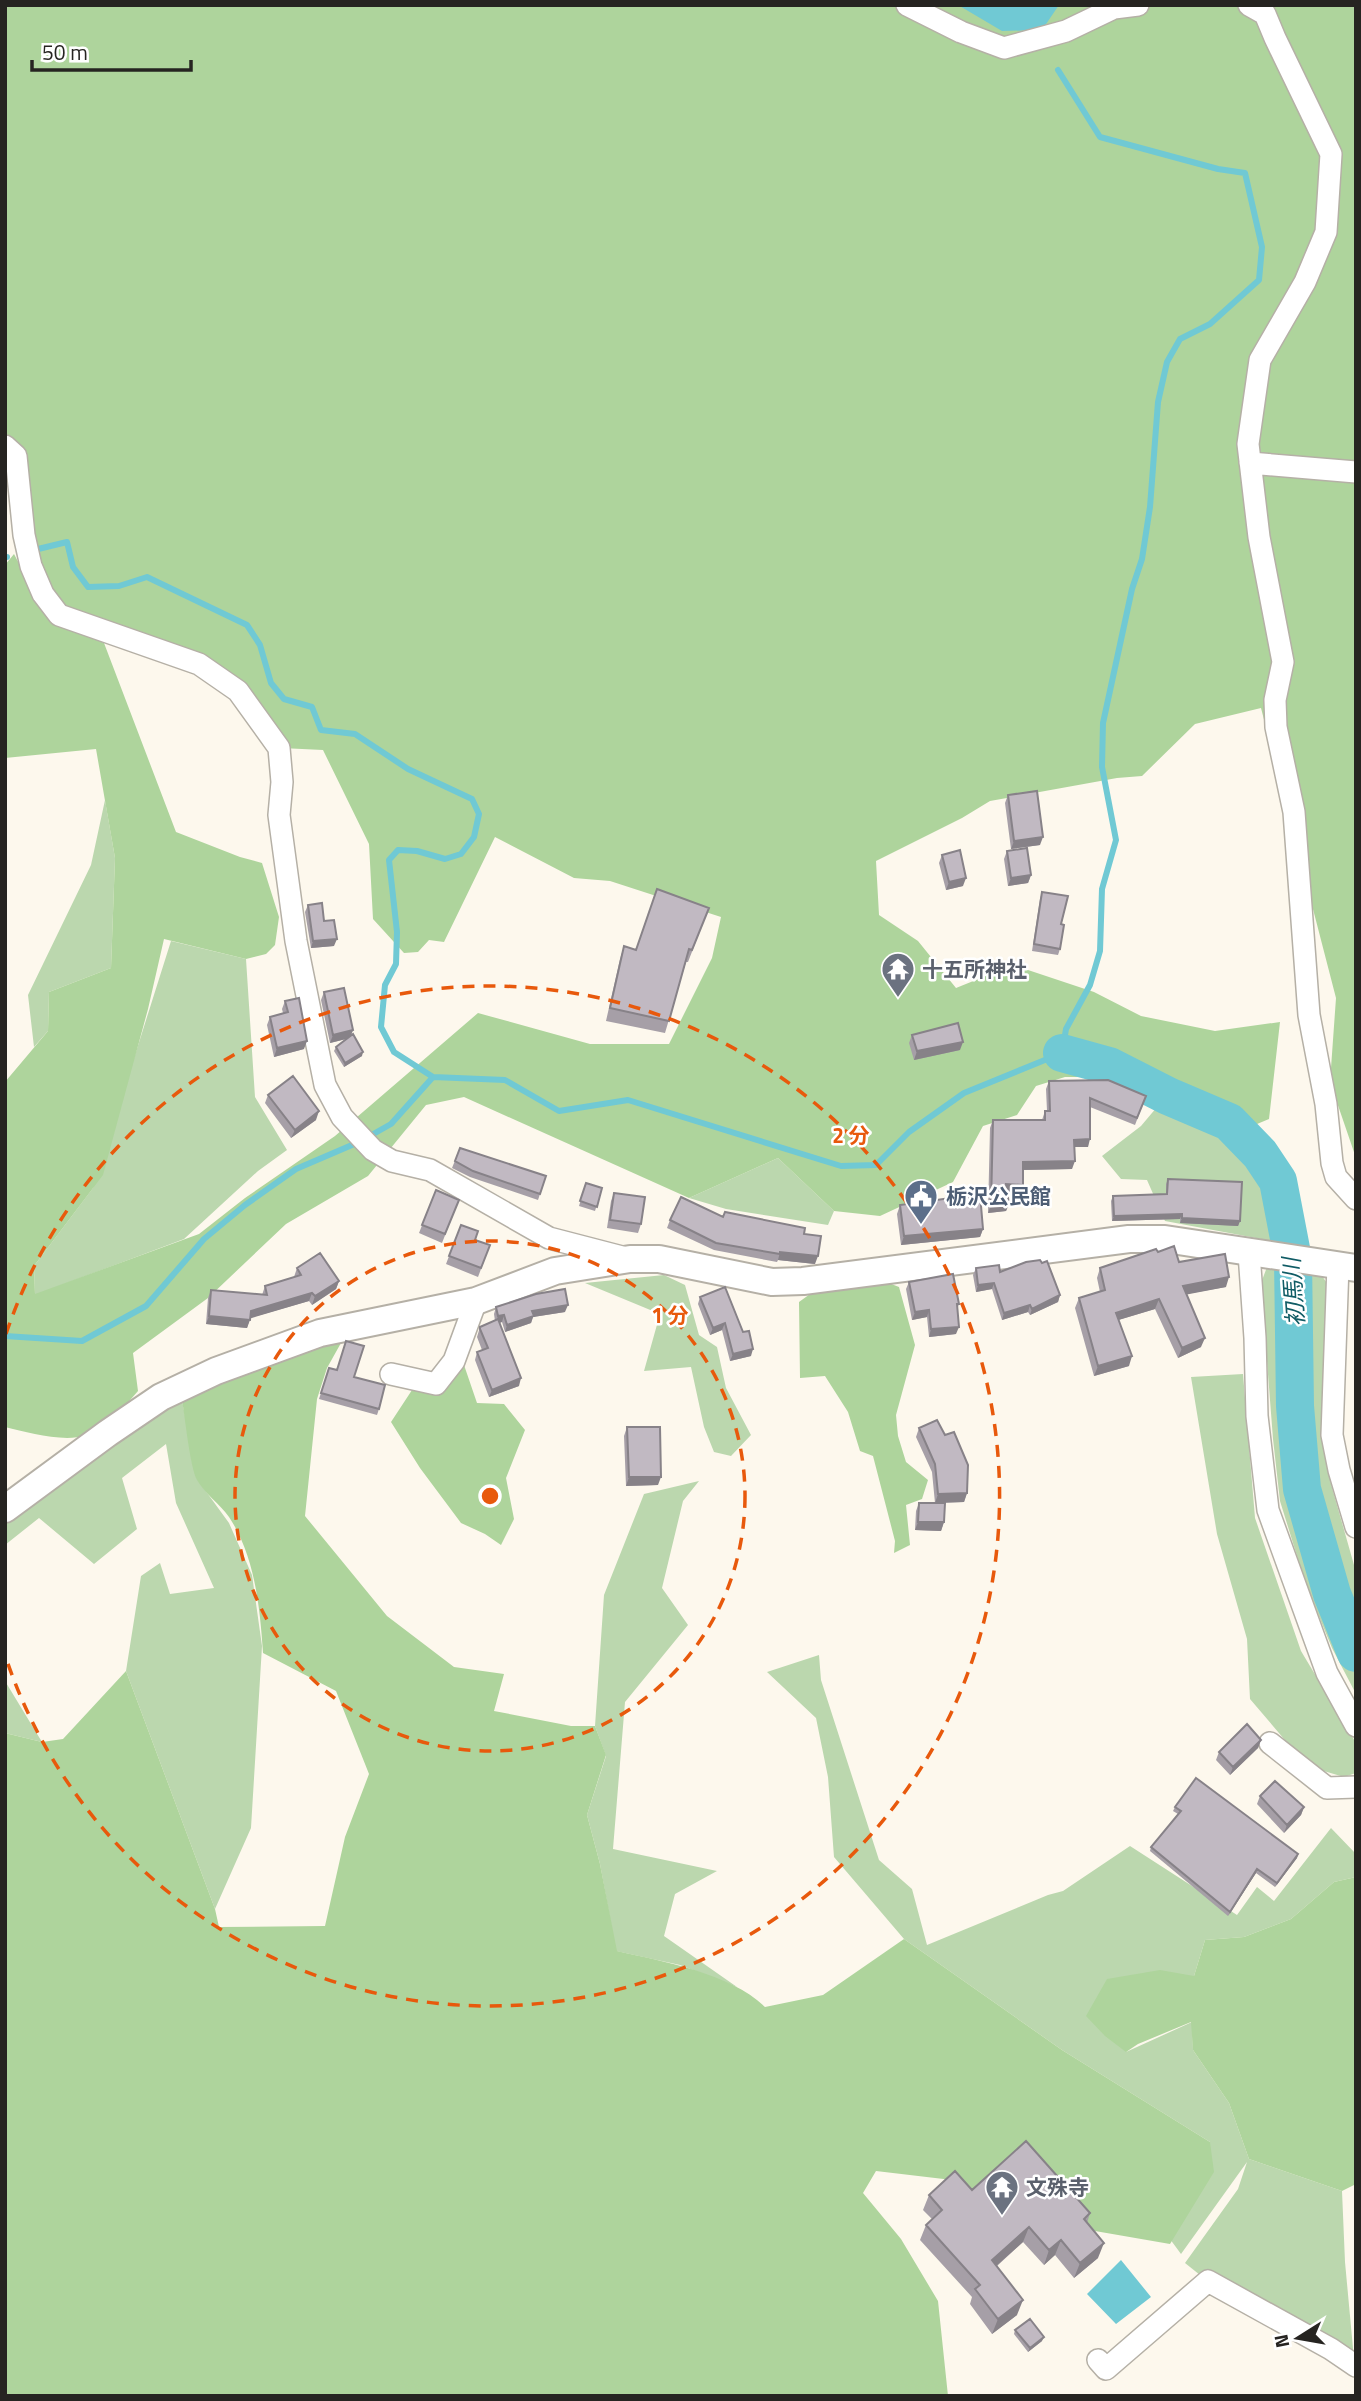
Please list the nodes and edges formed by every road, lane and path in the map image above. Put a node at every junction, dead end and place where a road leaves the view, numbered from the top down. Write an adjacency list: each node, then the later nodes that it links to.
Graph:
1 (907, 5): 2 (street)
2 (1138, 5)
3 (1249, 5): 5 (street)
4 (5, 446): 9 (street)
5 (1250, 463): 6 (street); 7 (street)
6 (1356, 472)
7 (1356, 1199)
8 (1257, 1253): 9 (street); 10 (street); 15 (street)
9 (630, 1259): 11 (street)
10 (1337, 1264): 14 (street)
11 (476, 1301): 12 (street); 13 (street)
12 (391, 1374)
13 (5, 1509)
14 (1356, 1527)
15 (1356, 1726)
16 (1270, 1744): 17 (street)
17 (1356, 1787)
18 (1098, 2360): 19 (street)
19 (1356, 2366)

